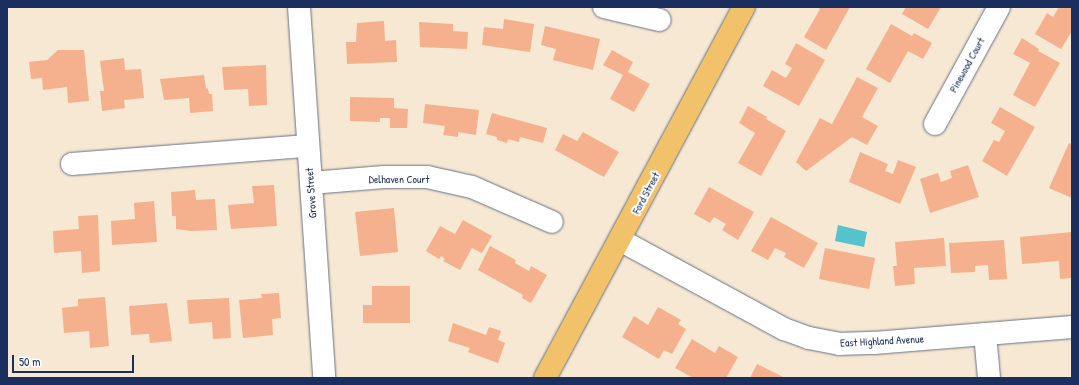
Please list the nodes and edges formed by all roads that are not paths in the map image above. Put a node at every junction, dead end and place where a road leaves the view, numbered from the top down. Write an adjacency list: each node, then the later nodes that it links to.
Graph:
1 (299, 7): 7 (street, Grove Street)
2 (604, 7): 5 (street)
3 (744, 7): 11 (main road, Ford Street)
4 (999, 7): 6 (street, Pinewood Court)
5 (660, 20)
6 (935, 124)
7 (307, 146): 8 (street); 9 (street, Grove Street)
8 (72, 164)
9 (311, 183): 10 (street, Delhaven Court); 14 (street, Grove Street)
10 (552, 222)
11 (620, 240): 13 (street, East Highland Avenue); 15 (main road, Ford Street)
12 (1072, 327): 13 (street, East Highland Avenue)
13 (985, 334): 16 (street)
14 (324, 378)
15 (545, 378)
16 (989, 378)

